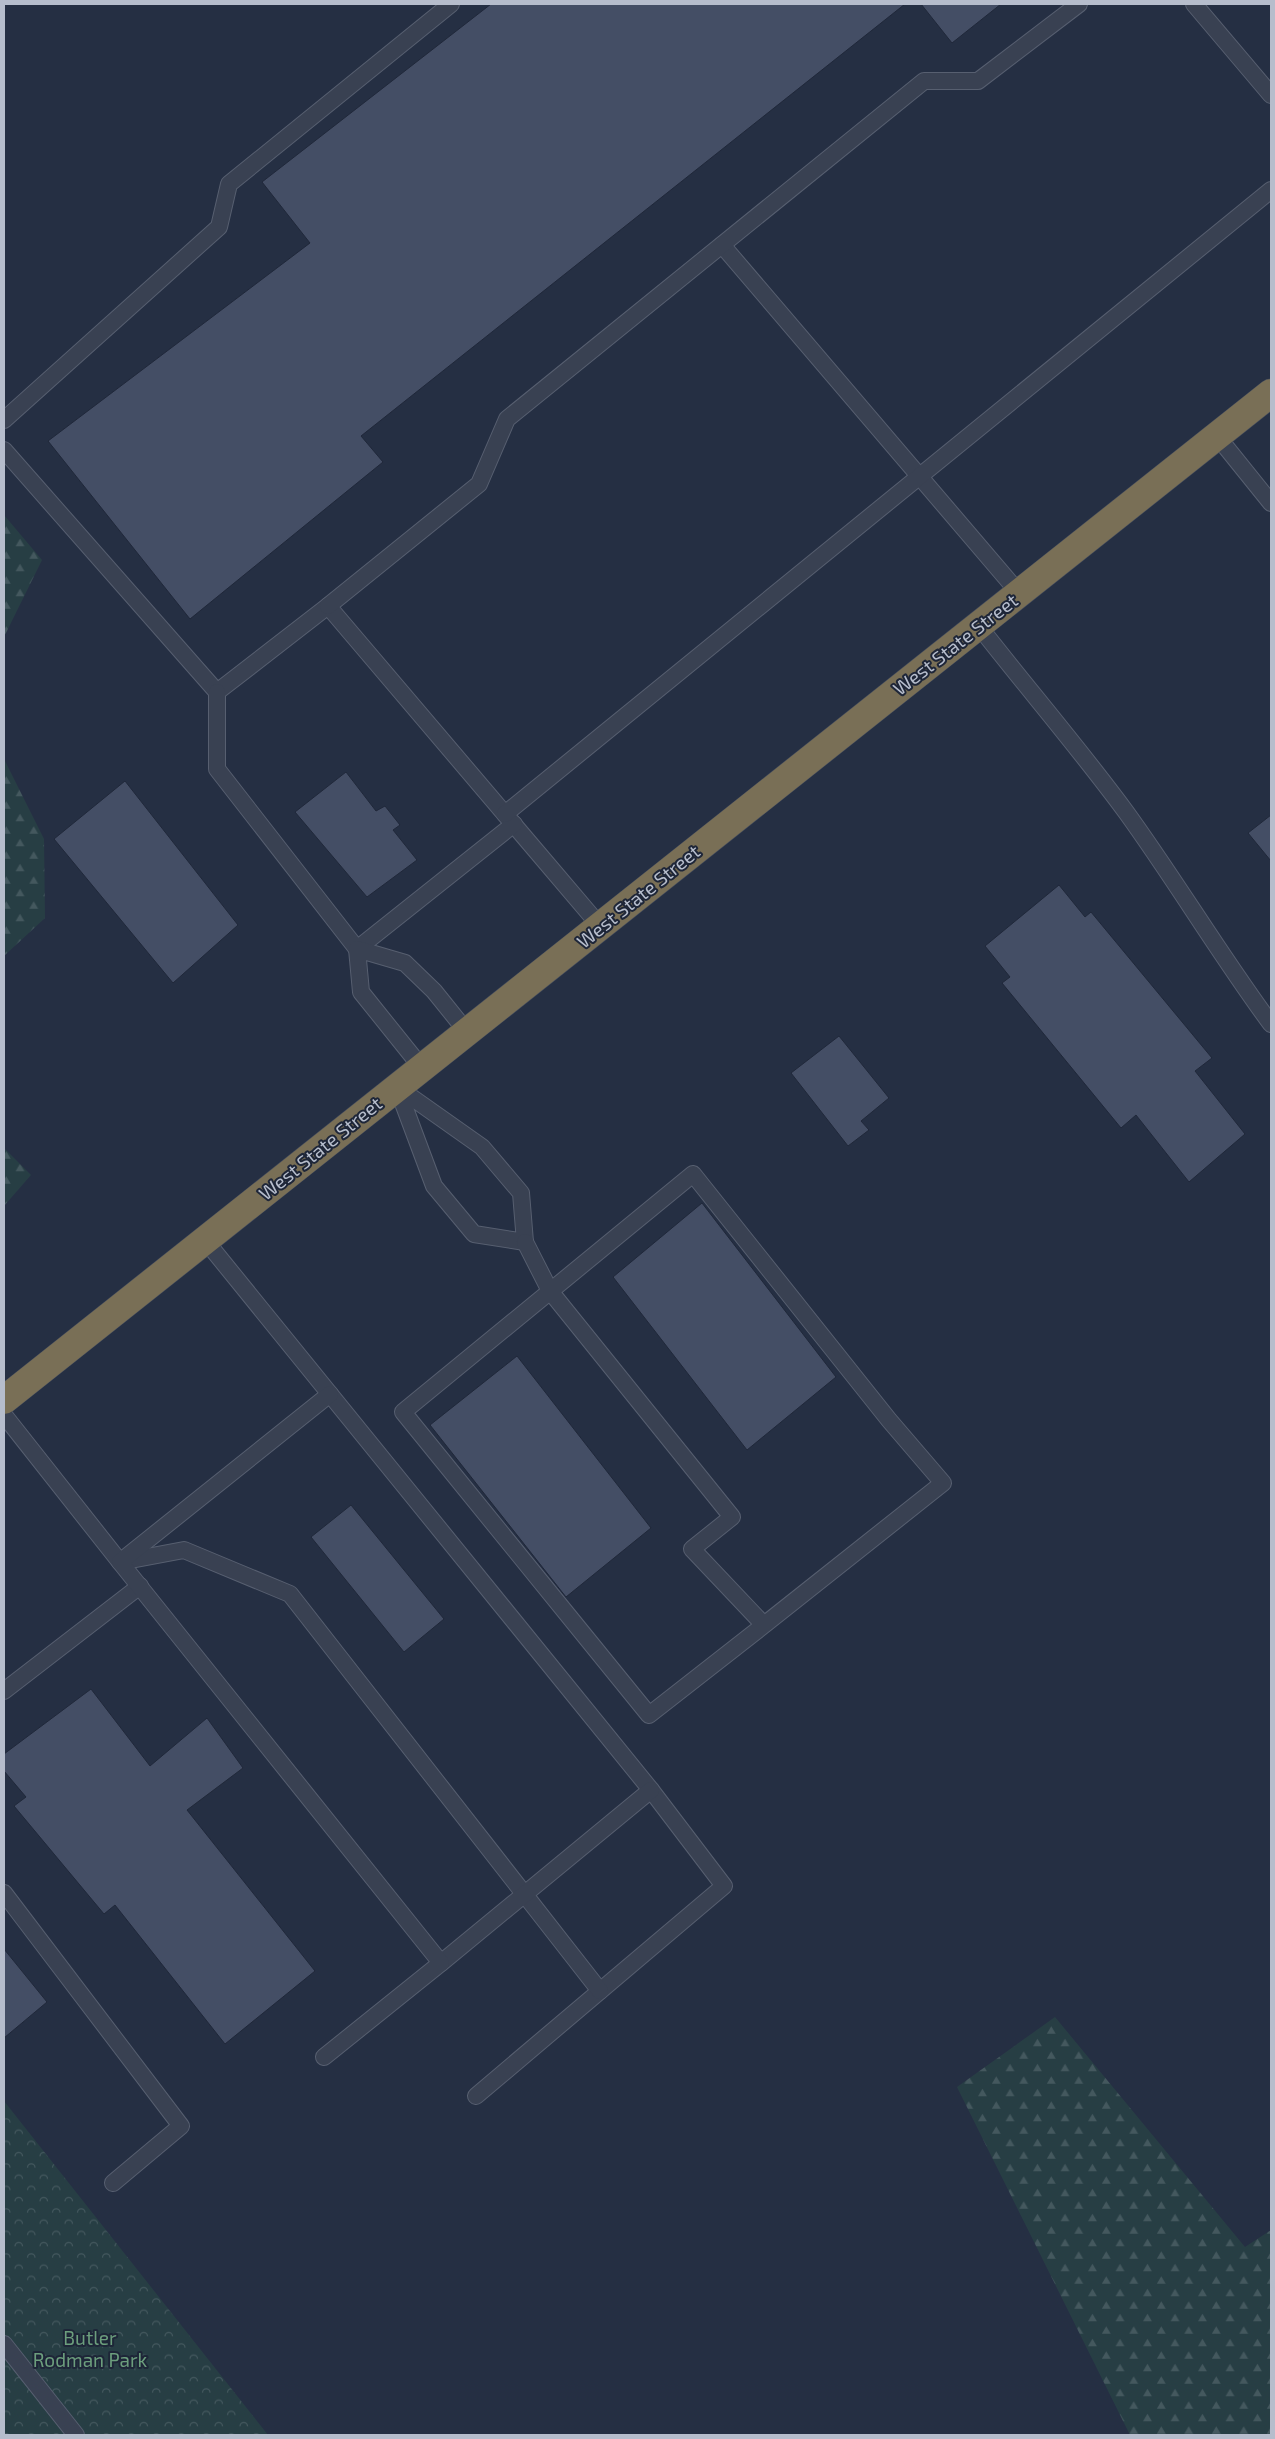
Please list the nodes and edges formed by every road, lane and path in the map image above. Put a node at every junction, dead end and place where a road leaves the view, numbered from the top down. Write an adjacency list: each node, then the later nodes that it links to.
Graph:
1 (452, 4): 8 (lane)
2 (1079, 4): 6 (lane)
3 (1194, 4): 4 (lane)
4 (1271, 95)
5 (1271, 190): 11 (lane)
6 (722, 245): 11 (lane); 14 (lane)
7 (1271, 392): 9 (highway, West State Street)
8 (4, 420)
9 (1218, 436): 12 (lane); 13 (highway, West State Street)
10 (4, 450): 16 (lane)
11 (919, 477): 13 (lane); 17 (lane)
12 (1271, 503)
13 (1019, 593): 15 (highway, West State Street)
14 (328, 606): 16 (lane); 17 (lane)
15 (978, 625): 18 (highway, West State Street); 20 (lane)
16 (217, 692): 19 (lane)
17 (510, 819): 18 (lane); 19 (lane)
18 (600, 926): 21 (highway, West State Street)
19 (357, 949): 21 (lane); 22 (lane)
20 (1271, 1024)
21 (467, 1032): 22 (highway, West State Street)
22 (422, 1068): 23 (highway, West State Street)
23 (397, 1087): 24 (highway, West State Street); 25 (lane); 25 (lane)
24 (205, 1240): 27 (lane); 28 (highway, West State Street)
25 (525, 1242): 26 (lane)
26 (550, 1291): 32 (lane); 32 (lane); 32 (lane)
27 (330, 1394): 30 (lane); 34 (lane)
28 (4, 1400)
29 (4, 1415): 30 (lane)
30 (120, 1562): 31 (lane); 36 (lane)
31 (140, 1586): 33 (lane); 37 (lane)
32 (764, 1625)
33 (4, 1691)
34 (651, 1790): 36 (lane); 38 (lane)
35 (4, 1893): 41 (lane)
36 (524, 1894): 37 (lane); 38 (lane)
37 (441, 1963): 39 (lane)
38 (600, 1991): 40 (lane)
39 (324, 2057)
40 (476, 2096)
41 (113, 2183)
42 (4, 2344): 43 (lane)
43 (76, 2435)

